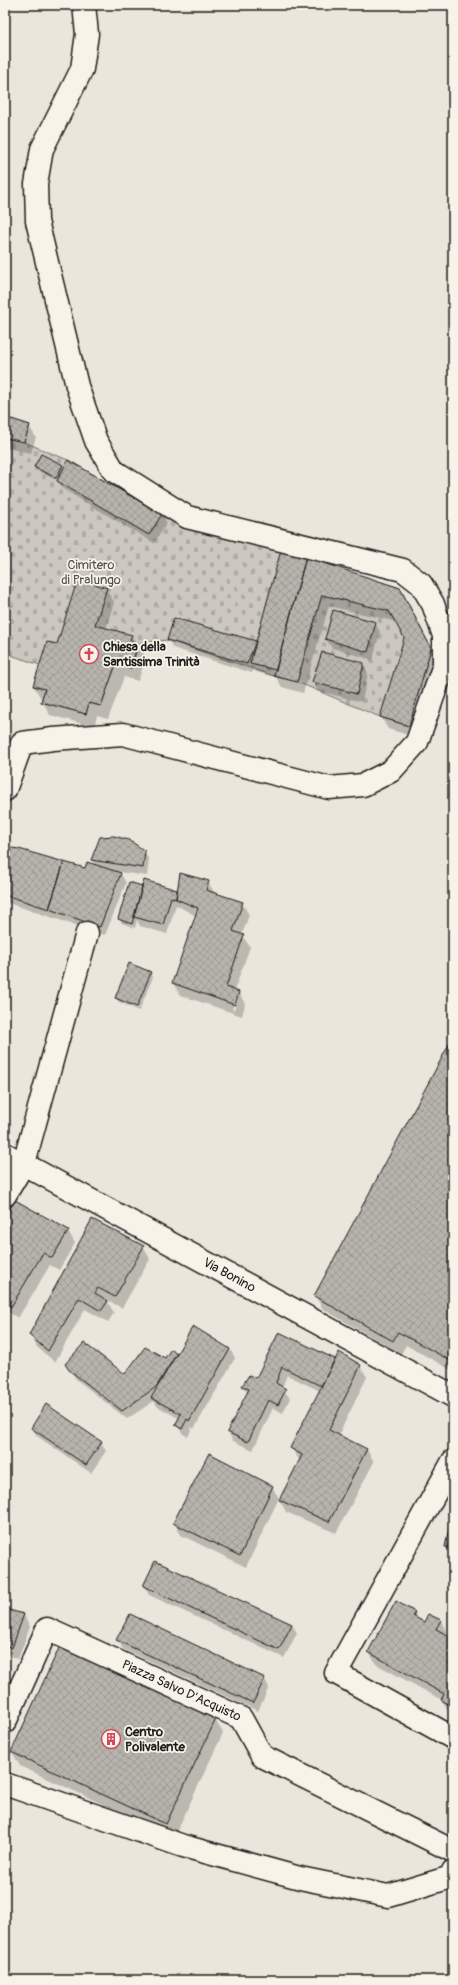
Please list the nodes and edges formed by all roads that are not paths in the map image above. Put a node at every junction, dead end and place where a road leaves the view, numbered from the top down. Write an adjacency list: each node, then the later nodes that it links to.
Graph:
1 (84, 5): 2 (street)
2 (5, 790)
3 (87, 934): 4 (street)
4 (15, 1159): 5 (street); 6 (street, Via Bonino)
5 (5, 1195)
6 (453, 1396)
7 (453, 1461): 9 (street)
8 (5, 1722): 11 (street, Piazza Salvo D'Acquisto)
9 (453, 1738)
10 (5, 1784): 12 (street)
11 (453, 1851)
12 (453, 1871)

